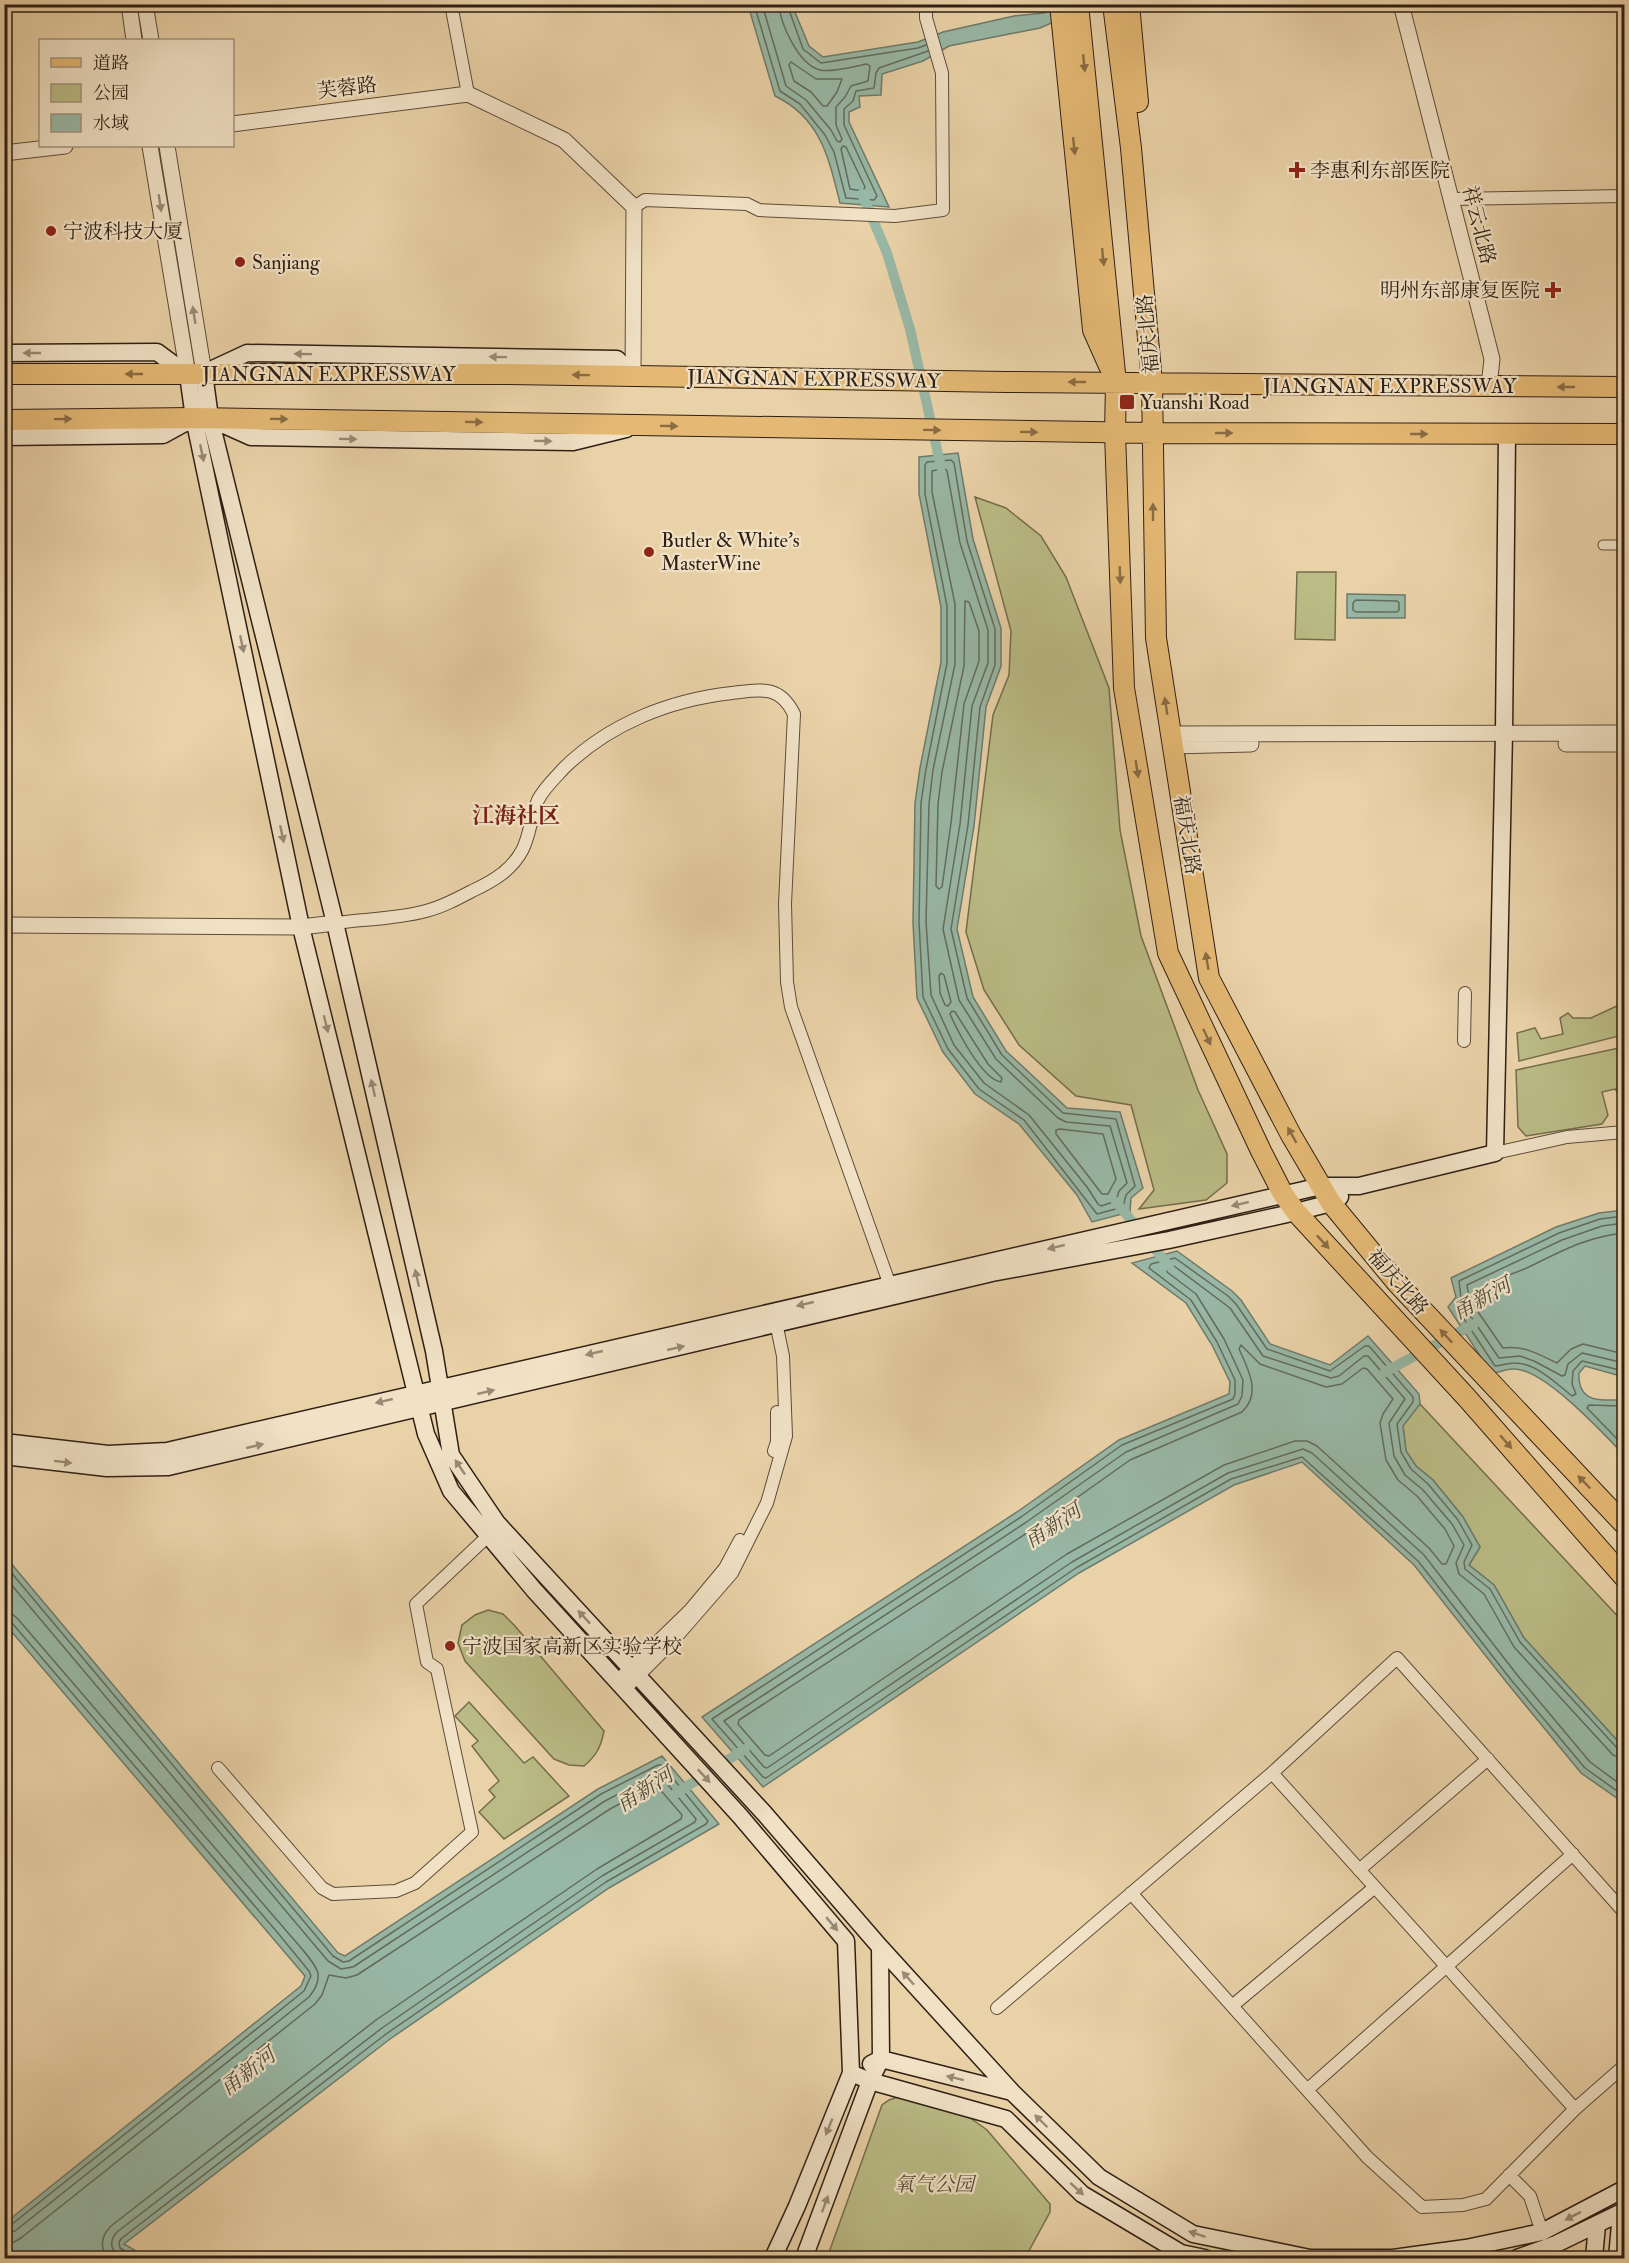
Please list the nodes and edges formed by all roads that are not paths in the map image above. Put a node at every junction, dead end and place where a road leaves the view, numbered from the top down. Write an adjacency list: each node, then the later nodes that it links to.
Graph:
1 (129, 4): 10 (street)
2 (146, 4): 11 (street)
3 (451, 4): 12 (street)
4 (926, 4): 20 (street)
5 (1060, 4): 25 (main road, one-way to 25)
6 (1078, 4): 25 (main road, 福庆北路, one-way to 25)
7 (1113, 4): 26 (main road, 福庆北路)
8 (1129, 4): 26 (main road)
9 (1401, 4): 19 (street, 祥云北路)
10 (134, 39)
11 (151, 39)
12 (468, 93): 13 (street, 芙蓉路); 20 (street)
13 (234, 124)
14 (57, 147): 17 (street)
15 (150, 147): 23 (street, one-way to 23)
16 (167, 147): 23 (street, one-way to 16)
17 (4, 153)
18 (1624, 196): 19 (street)
19 (1451, 199): 27 (street, 祥云北路)
20 (634, 207): 24 (street)
21 (4, 353): 23 (main road, one-way to 21)
22 (4, 374): 23 (main road, JIANGNAN EXPRESSWAY, one-way to 22)
23 (196, 374): 24 (main road, JIANGNAN EXPRESSWAY, one-way to 23); 29 (main road)
24 (633, 376): 25 (main road, JIANGNAN EXPRESSWAY, one-way to 24)
25 (1116, 382): 26 (main road, JIANGNAN EXPRESSWAY); 31 (main road, 福庆北路)
26 (1152, 382): 27 (main road, JIANGNAN EXPRESSWAY); 32 (main road, 福庆北路)
27 (1489, 386): 28 (main road, JIANGNAN EXPRESSWAY, one-way to 27)
28 (1624, 387)
29 (202, 418): 30 (main road, one-way to 29); 31 (main road, one-way to 31); 35 (main road); 42 (main road); 44 (main road, one-way to 44)
30 (4, 420)
31 (1115, 433): 32 (main road); 49 (main road, 福庆北路, one-way to 49)
32 (1154, 433): 33 (main road, one-way to 33); 40 (main road, 福庆北路, one-way to 32)
33 (1507, 434): 34 (main road); 39 (main road)
34 (1624, 434)
35 (4, 436)
36 (1603, 545): 37 (street)
37 (1624, 545)
38 (1624, 733): 39 (street)
39 (1504, 738): 40 (street); 41 (street); 48 (main road)
40 (1172, 740): 50 (main road, 福庆北路, one-way to 40)
41 (1624, 744)
42 (335, 923): 44 (street); 52 (street); 54 (main road, one-way to 42)
43 (4, 925): 44 (street)
44 (301, 927): 55 (main road, one-way to 55)
45 (1465, 993): 46 (street)
46 (1464, 1041)
47 (1624, 1132): 48 (street)
48 (1495, 1153): 50 (main road)
49 (1283, 1194): 50 (main road); 51 (main road, 福庆北路); 52 (main road, one-way to 52)
50 (1326, 1194): 51 (main road); 58 (main road, 福庆北路, one-way to 50)
51 (1296, 1212): 52 (main road); 60 (main road, 福庆北路, one-way to 60)
52 (889, 1291): 53 (main road)
53 (772, 1318): 54 (main road); 61 (street)
54 (442, 1395): 55 (main road); 61 (main road, one-way to 54)
55 (419, 1401): 56 (main road, one-way to 56); 57 (main road, one-way to 55); 59 (main road)
56 (4, 1442)
57 (4, 1455)
58 (1624, 1524)
59 (488, 1536): 62 (main road); 64 (street)
60 (1624, 1576)
61 (634, 1672): 62 (street); 71 (main road)
62 (621, 1685): 77 (main road, one-way to 77)
63 (1488, 1759): 65 (street); 66 (street); 67 (street)
64 (218, 1768)
65 (1272, 1773): 67 (street); 69 (street)
66 (1573, 1854): 70 (street); 72 (street)
67 (1359, 1870): 68 (street)
68 (1375, 1887): 72 (street); 73 (street)
69 (1131, 1893): 73 (street); 74 (street)
70 (1624, 1912)
71 (880, 1947): 75 (main road); 80 (main road, one-way to 71)
72 (1446, 1966): 79 (street); 81 (street)
73 (1232, 2006): 79 (street)
74 (997, 2008)
75 (881, 2059): 77 (main road); 78 (main road); 80 (main road, one-way to 75)
76 (1624, 2066): 81 (street)
77 (851, 2073): 78 (main road); 88 (main road, one-way to 88)
78 (870, 2081): 89 (main road, one-way to 78); 90 (main road, one-way to 90)
79 (1307, 2090): 82 (street)
80 (1012, 2092): 87 (main road, one-way to 80)
81 (1575, 2109): 82 (street)
82 (1509, 2175): 86 (street)
83 (1624, 2190): 86 (main road, one-way to 86)
84 (1623, 2212): 85 (main road); 93 (main road)
85 (1597, 2225): 91 (main road); 92 (main road)
86 (1542, 2232): 87 (main road)
87 (1277, 2255)
88 (773, 2259)
89 (804, 2259)
90 (1205, 2259)
91 (1517, 2259)
92 (1594, 2259)
93 (1617, 2259)

